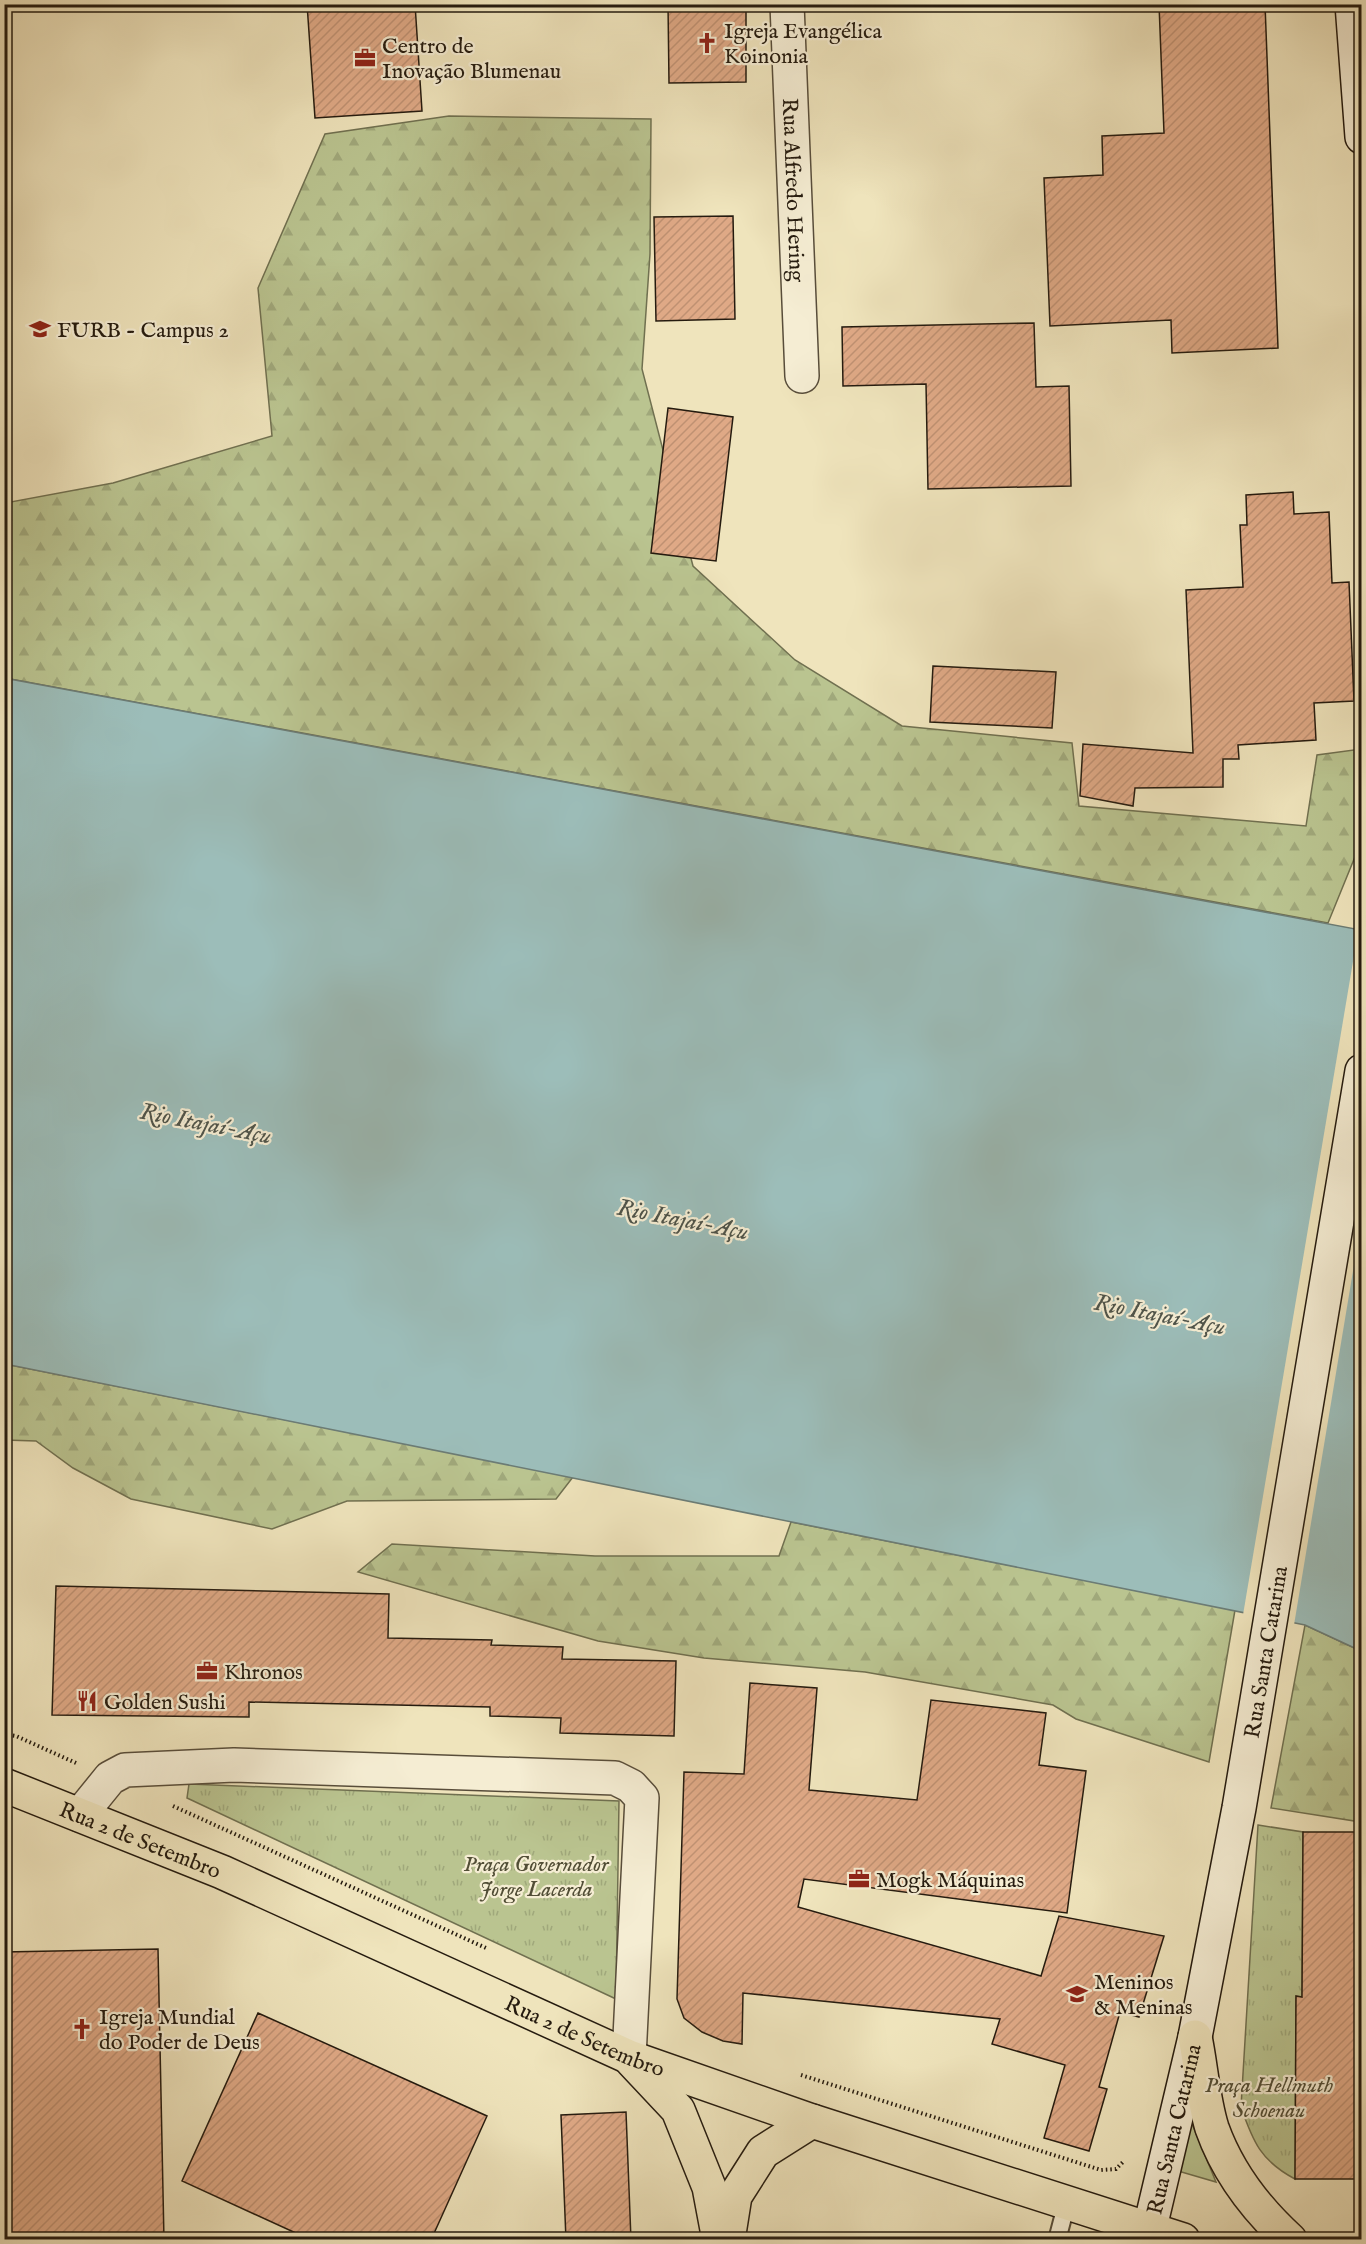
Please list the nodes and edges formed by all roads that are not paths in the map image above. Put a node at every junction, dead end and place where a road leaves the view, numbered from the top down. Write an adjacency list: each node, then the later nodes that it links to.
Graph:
1 (788, 4): 4 (main road, Rua Alfredo Hering)
2 (1352, 4): 3 (main road)
3 (1362, 136)
4 (802, 376)
5 (1362, 1071): 8 (main road, Rua Santa Catarina)
6 (4, 1785): 7 (main road, Rua 2 de Setembro)
7 (80, 1815): 9 (main road, Rua 2 de Setembro); 9 (main road)
8 (1195, 2037): 12 (main road, Rua Santa Catarina); 17 (main road)
9 (629, 2058): 10 (main road, Rua 2 de Setembro); 13 (main road)
10 (812, 2121): 11 (main road, Rua 2 de Setembro); 14 (main road)
11 (1067, 2202): 12 (main road, Rua 2 de Setembro); 15 (lane)
12 (1148, 2234): 16 (main road, Rua 2 de Setembro)
13 (720, 2240)
14 (728, 2240)
15 (1057, 2240)
16 (1183, 2240)
17 (1290, 2240)

